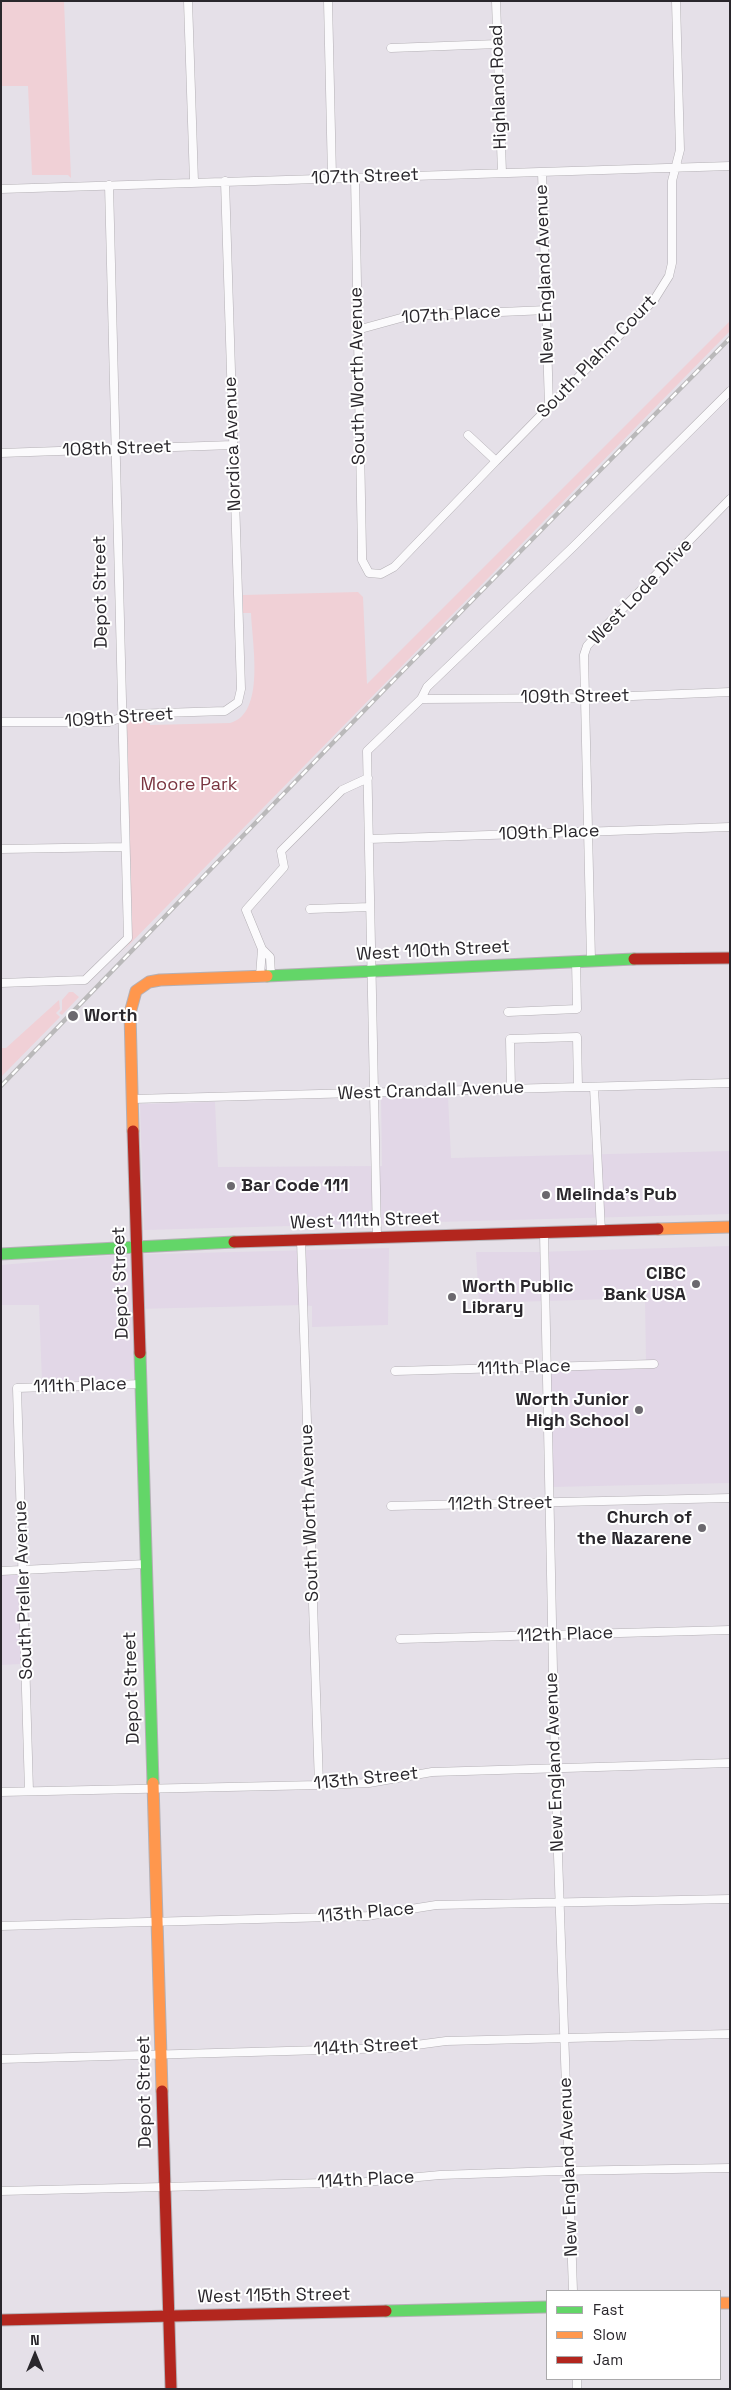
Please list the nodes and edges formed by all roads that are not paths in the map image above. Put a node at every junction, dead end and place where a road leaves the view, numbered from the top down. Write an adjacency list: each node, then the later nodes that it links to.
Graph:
1 (188, 1): 14 (street)
2 (328, 1): 11 (street)
3 (496, 1): 5 (street, Highland Road)
4 (676, 1): 8 (street, South Plahm Court)
5 (498, 44): 6 (street); 10 (street, Highland Road)
6 (391, 48)
7 (730, 166): 8 (street, 107th Street)
8 (675, 168): 9 (street, 107th Street); 20 (street, South Plahm Court)
9 (542, 172): 10 (street, 107th Street); 17 (street, New England Avenue)
10 (502, 173): 12 (street, 107th Street)
11 (332, 177): 12 (street, 107th Street); 13 (street, 107th Street)
12 (355, 177): 18 (street, South Worth Avenue)
13 (225, 181): 14 (street, 107th Street); 22 (street, Nordica Avenue)
14 (194, 182): 15 (street, 107th Street)
15 (109, 185): 16 (street, 107th Street); 23 (street, Depot Street)
16 (1, 189)
17 (547, 310): 18 (street, 107th Place); 20 (street, New England Avenue)
18 (357, 330): 27 (street, South Worth Avenue)
19 (730, 391): 30 (street)
20 (549, 407): 25 (street, South Plahm Court)
21 (468, 435): 25 (street)
22 (233, 446): 23 (street, 108th Street); 31 (street, Nordica Avenue)
23 (116, 449): 24 (street, 108th Street); 32 (street, Depot Street)
24 (1, 454)
25 (496, 461): 27 (street, South Plahm Court)
26 (730, 499): 29 (street, West Lode Drive)
27 (369, 573)
28 (730, 692): 29 (street, 109th Street)
29 (584, 698): 30 (street, 109th Street); 36 (street)
30 (421, 699): 34 (street)
31 (236, 706): 32 (street, 109th Street)
32 (121, 718): 33 (street, 109th Street); 38 (street, Depot Street)
33 (1, 722)
34 (368, 778): 37 (street); 46 (street)
35 (730, 827): 36 (street, 109th Place)
36 (588, 832): 37 (street, 109th Place); 43 (street)
37 (369, 838): 40 (street)
38 (125, 847): 39 (street); 47 (street, Depot Street)
39 (1, 850)
40 (370, 907): 41 (street); 45 (street)
41 (310, 910)
42 (730, 958): 43 (street, West 110th Street)
43 (591, 960): 44 (street, West 110th Street)
44 (576, 961): 45 (street, West 110th Street); 49 (street)
45 (372, 972): 46 (street, West 110th Street); 54 (street)
46 (266, 976): 48 (street, West 110th Street)
47 (1, 983)
48 (139, 988): 55 (street, Depot Street)
49 (508, 1012)
50 (730, 1083): 52 (street, West Crandall Avenue)
51 (578, 1087): 52 (street, West Crandall Avenue); 53 (street, West Crandall Avenue); 53 (street)
52 (594, 1087): 57 (street)
53 (511, 1089): 54 (street, West Crandall Avenue)
54 (374, 1093): 55 (street, West Crandall Avenue); 59 (street)
55 (133, 1098): 61 (street, Depot Street)
56 (730, 1227): 57 (street, West 111th Street)
57 (601, 1231): 58 (street, West 111th Street)
58 (544, 1233): 59 (street, West 111th Street); 64 (street, New England Avenue)
59 (377, 1238): 60 (street, West 111th Street)
60 (301, 1240): 61 (street, West 111th Street); 79 (street, South Worth Avenue)
61 (138, 1246): 62 (street, West 111th Street); 66 (street, Depot Street)
62 (1, 1254)
63 (654, 1364): 64 (street, 111th Place)
64 (546, 1367): 65 (street, 111th Place); 69 (street, New England Avenue)
65 (394, 1371)
66 (142, 1384): 67 (street, 111th Place); 71 (street, Depot Street)
67 (18, 1388): 72 (street, South Preller Avenue)
68 (730, 1498): 69 (street, 112th Street)
69 (548, 1503): 70 (street, 112th Street); 75 (street, New England Avenue)
70 (391, 1506)
71 (146, 1564): 72 (street); 80 (street, Depot Street)
72 (24, 1570): 73 (street); 82 (street, South Preller Avenue)
73 (1, 1571)
74 (730, 1630): 75 (street, 112th Place)
75 (552, 1635): 76 (street, 112th Place); 78 (street, New England Avenue)
76 (400, 1639)
77 (730, 1763): 78 (street, 113th Street)
78 (555, 1768): 79 (street, 113th Street); 84 (street, New England Avenue)
79 (319, 1785): 80 (street, 113th Street)
80 (153, 1789): 82 (street, 113th Street); 85 (street, Depot Street)
81 (1, 1792): 82 (street, 113th Street)
82 (30, 1792)
83 (730, 1899): 84 (street, 113th Place)
84 (560, 1903): 85 (street, 113th Place); 88 (street, New England Avenue)
85 (158, 1922): 86 (street, 113th Place); 89 (street, Depot Street)
86 (1, 1926)
87 (730, 2034): 88 (street, 114th Street)
88 (564, 2038): 89 (street, 114th Street); 92 (street, New England Avenue)
89 (161, 2054): 90 (street, 114th Street); 93 (street, Depot Street)
90 (1, 2059)
91 (730, 2168): 92 (street, 114th Place)
92 (569, 2172): 93 (street, 114th Place); 95 (street, New England Avenue)
93 (164, 2187): 94 (street, 114th Place); 97 (street, Depot Street)
94 (1, 2191)
95 (573, 2290)
96 (546, 2307): 97 (street, West 115th Street)
97 (168, 2316): 98 (street, West 115th Street); 99 (street, Depot Street)
98 (1, 2320)
99 (170, 2389)

